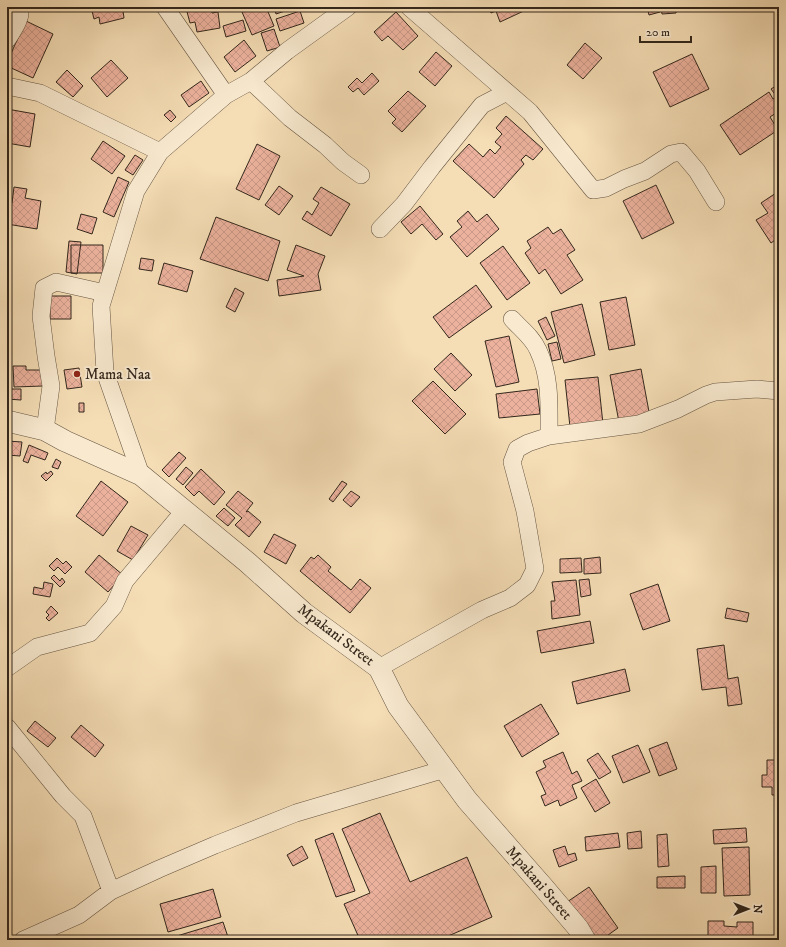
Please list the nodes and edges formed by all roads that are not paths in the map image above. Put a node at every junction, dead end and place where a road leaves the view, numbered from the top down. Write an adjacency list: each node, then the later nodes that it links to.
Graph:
1 (20, 7): 5 (street)
2 (165, 7): 9 (street)
3 (348, 7): 6 (street)
4 (409, 7): 8 (street)
5 (7, 40)
6 (251, 81): 9 (street); 11 (street)
7 (7, 86): 10 (street)
8 (506, 92): 12 (street); 13 (street)
9 (226, 95): 10 (street)
10 (160, 152): 14 (street)
11 (361, 175)
12 (716, 202)
13 (380, 229)
14 (105, 293): 18 (street); 20 (street)
15 (512, 319): 19 (street)
16 (779, 391): 19 (street)
17 (7, 421): 18 (street, Mpakani Street)
18 (45, 430): 20 (street, Mpakani Street)
19 (549, 436): 23 (street)
20 (141, 475): 21 (street, Mpakani Street)
21 (184, 511): 22 (street); 23 (street, Mpakani Street)
22 (7, 668)
23 (379, 668): 25 (street, Mpakani Street)
24 (7, 727): 26 (street)
25 (445, 769): 26 (street); 28 (street, Mpakani Street)
26 (111, 891): 27 (street)
27 (23, 940)
28 (585, 940)

